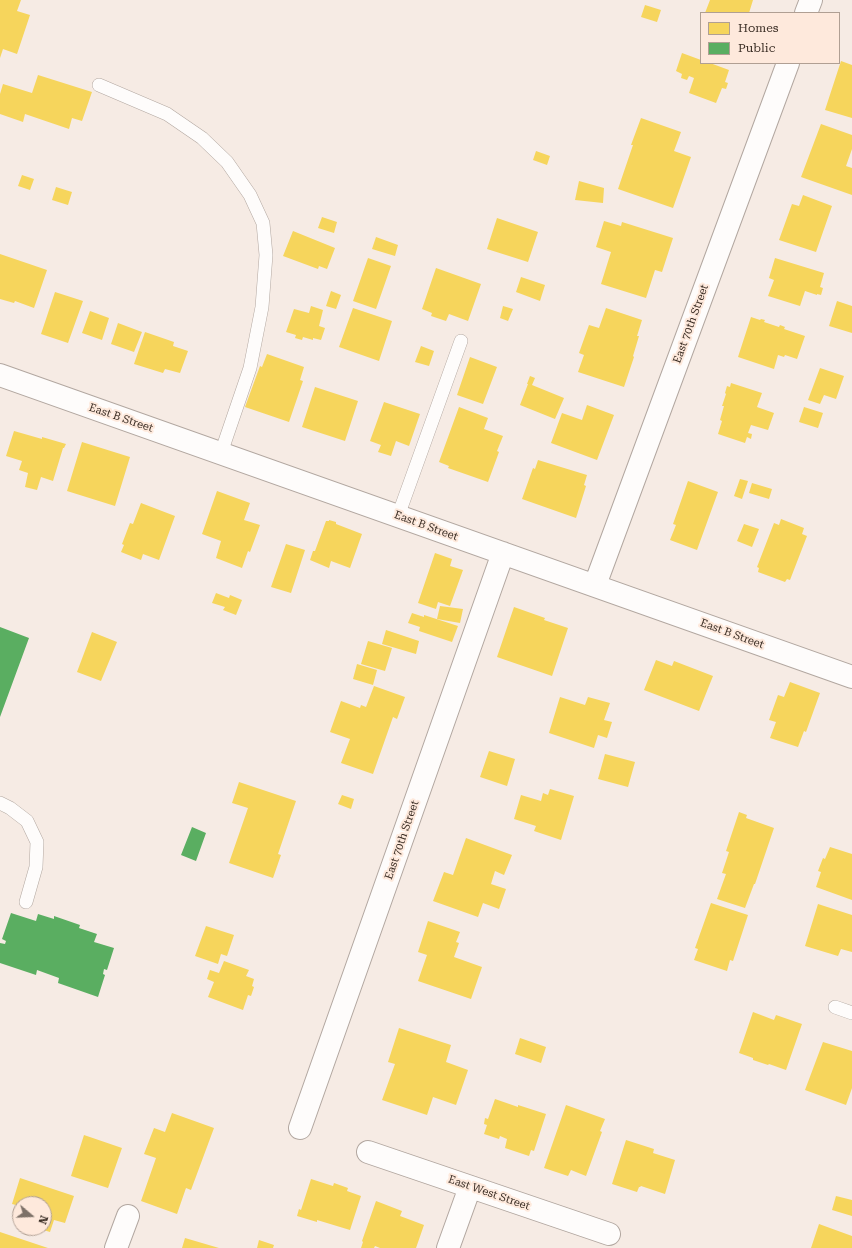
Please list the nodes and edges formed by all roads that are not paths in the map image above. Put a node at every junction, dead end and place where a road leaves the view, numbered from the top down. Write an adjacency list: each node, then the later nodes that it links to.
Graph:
1 (811, 0): 2 (street)
2 (806, 12)
3 (788, 64): 10 (street, East 70th Street)
4 (99, 85): 7 (lane)
5 (461, 341): 8 (lane)
6 (0, 375): 7 (street, East B Street)
7 (221, 453): 8 (street, East B Street)
8 (398, 516): 9 (street, East B Street)
9 (503, 553): 10 (street, East B Street); 16 (street, East 70th Street)
10 (595, 585): 11 (street, East B Street)
11 (852, 677)
12 (0, 803): 13 (lane)
13 (26, 902)
14 (835, 1007): 15 (lane)
15 (852, 1013)
16 (300, 1128)
17 (368, 1152): 18 (street, East West Street)
18 (470, 1187): 20 (street, East West Street); 22 (street)
19 (128, 1216): 21 (street)
20 (609, 1234)
21 (116, 1248)
22 (448, 1248)

